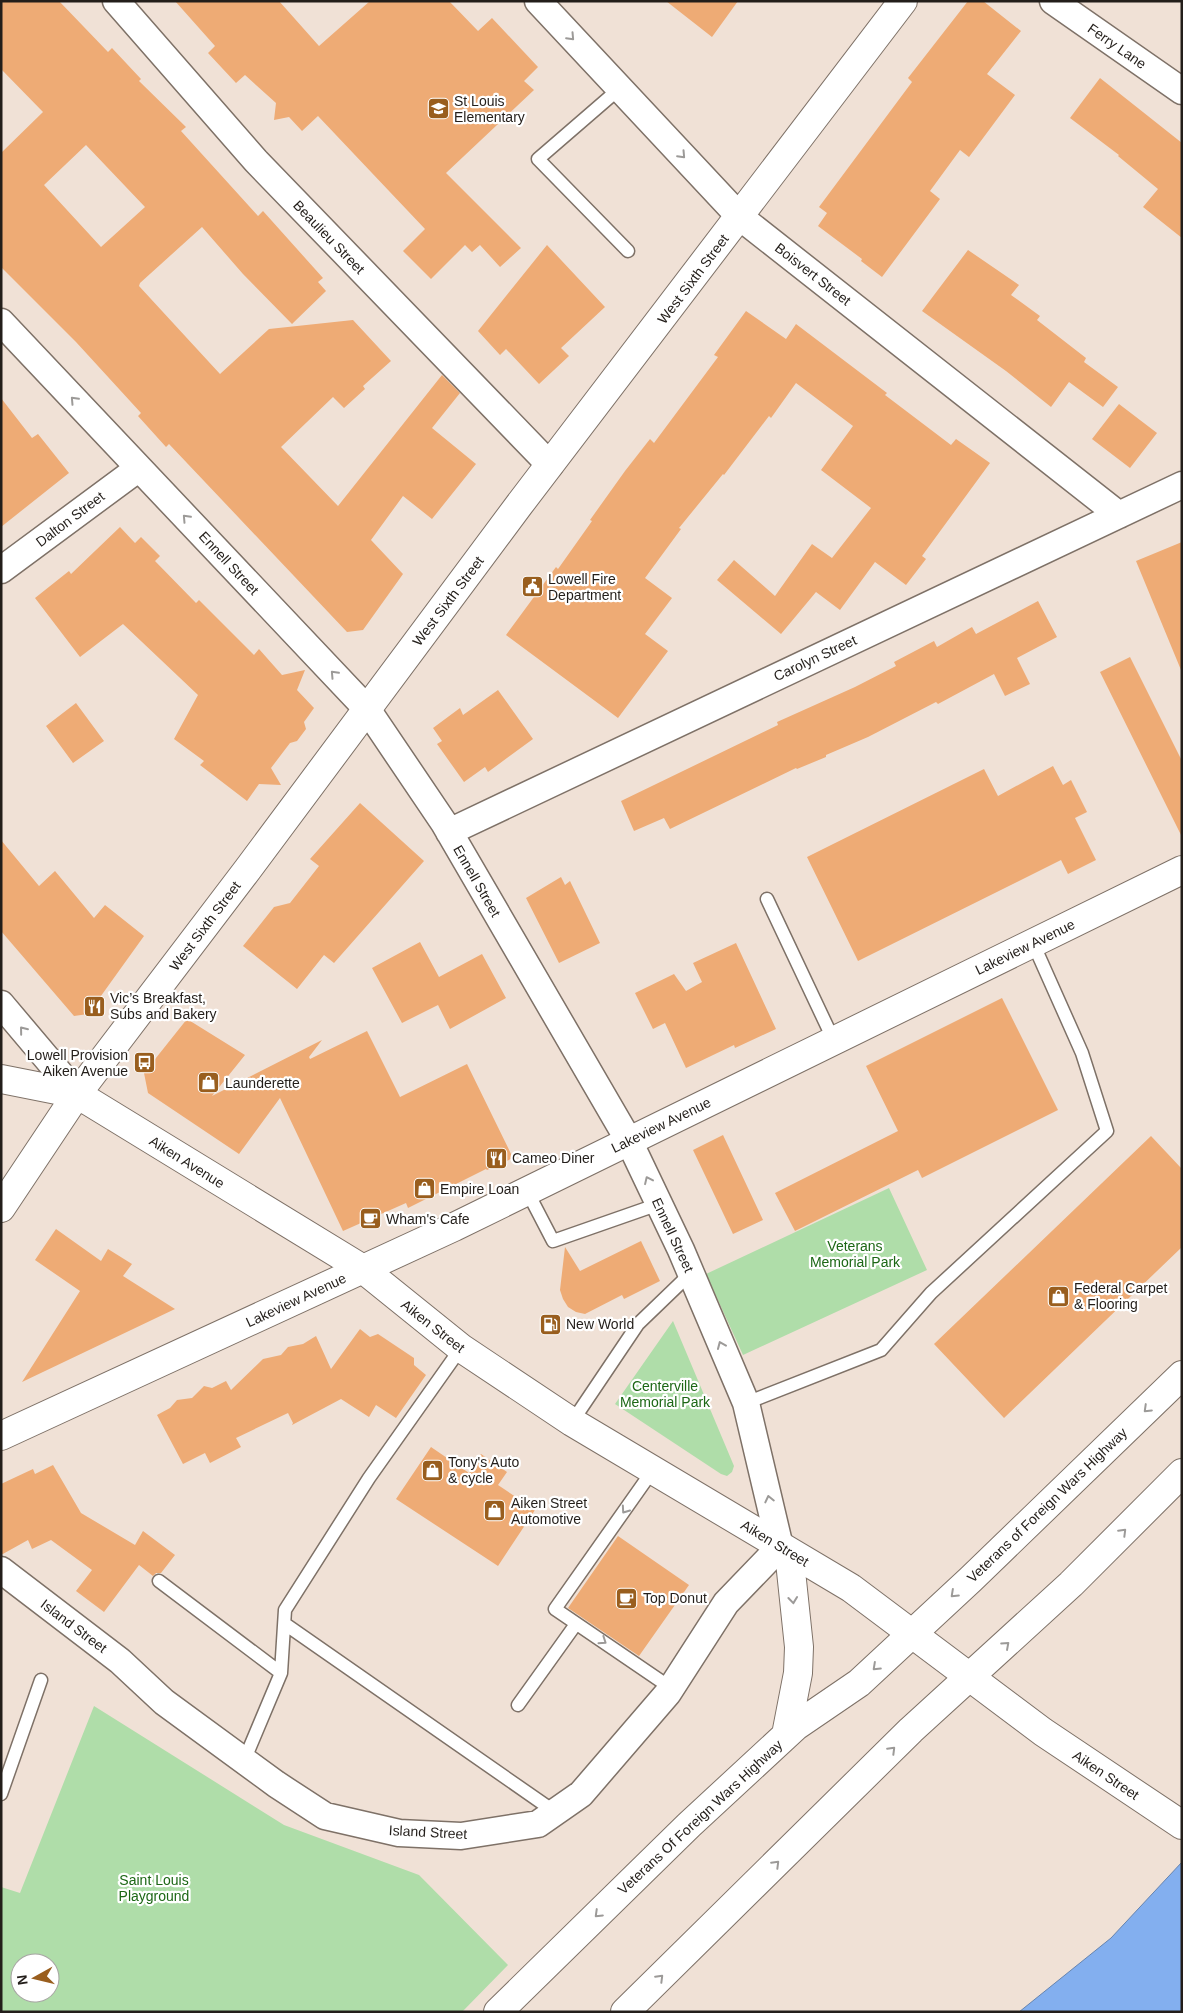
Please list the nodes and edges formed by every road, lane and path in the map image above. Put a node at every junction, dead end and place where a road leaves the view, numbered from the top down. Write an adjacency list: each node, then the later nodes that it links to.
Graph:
1 (116, 1): 10 (street, Beaulieu Street)
2 (538, 1): 5 (street, Boisvert Street, one-way to 5)
3 (903, 1): 7 (main road, West Sixth Street)
4 (1053, 1): 6 (street, Ferry Lane)
5 (619, 89): 7 (street, Boisvert Street, one-way to 7); 8 (lane)
6 (1182, 91)
7 (740, 217): 10 (main road, West Sixth Street); 13 (street, Boisvert Street)
8 (628, 252)
9 (1, 322): 11 (street, Ennell Street, one-way to 9)
10 (550, 465): 15 (main road, West Sixth Street)
11 (139, 468): 14 (street, Dalton Street); 15 (street, Ennell Street, one-way to 11)
12 (1182, 485): 13 (street, Carolyn Street)
13 (1119, 514): 16 (street, Carolyn Street)
14 (1, 570)
15 (367, 710): 16 (street, Ennell Street); 23 (main road, West Sixth Street)
16 (449, 832): 24 (street, Ennell Street)
17 (1182, 870): 19 (main road, Lakeview Avenue)
18 (767, 899): 21 (lane)
19 (1032, 943): 21 (main road, Lakeview Avenue); 32 (lane)
20 (1, 1004): 23 (street, one-way to 20)
21 (834, 1041): 24 (main road, Lakeview Avenue)
22 (1, 1079): 23 (main road, Aiken Avenue)
23 (77, 1094): 27 (main road, West Sixth Street); 28 (main road, Aiken Avenue)
24 (629, 1141): 25 (main road, Lakeview Avenue); 26 (street, Ennell Street, one-way to 24)
25 (528, 1191): 26 (lane); 28 (main road, Lakeview Avenue)
26 (659, 1204): 29 (street, Ennell Street)
27 (1, 1208)
28 (363, 1269): 30 (main road, Aiken Street); 34 (main road, Lakeview Avenue)
29 (691, 1273): 32 (street, Ennell Street, one-way to 29); 33 (lane)
30 (461, 1348): 33 (main road, Aiken Street); 40 (lane)
31 (1182, 1375): 42 (main road, Veterans of Foreign Wars Highway, one-way to 42)
32 (746, 1404): 37 (street, Ennell Street, one-way to 32)
33 (572, 1422): 35 (main road, Aiken Street)
34 (1, 1436)
35 (653, 1470): 37 (main road, Aiken Street); 41 (lane, one-way to 41)
36 (1182, 1473): 44 (main road, one-way to 36)
37 (784, 1549): 42 (main road, Aiken Street); 46 (street, Island Street); 48 (main road, one-way to 48)
38 (1, 1570): 49 (street, Island Street)
39 (159, 1581): 43 (lane)
40 (285, 1624): 43 (lane); 51 (lane)
41 (576, 1624): 46 (lane, one-way to 46); 47 (lane)
42 (911, 1634): 44 (main road, Aiken Street); 48 (main road, Veterans Of Foreign Wars Highway, one-way to 48)
43 (281, 1673): 49 (lane)
44 (970, 1678): 52 (main road, Aiken Street); 54 (main road, one-way to 44)
45 (41, 1680): 50 (lane)
46 (671, 1688): 51 (street, Island Street)
47 (518, 1705)
48 (786, 1735): 53 (main road, Veterans Of Foreign Wars Highway, one-way to 53)
49 (244, 1761): 51 (street, Island Street)
50 (2, 1795)
51 (555, 1812)
52 (1182, 1825)
53 (498, 2012)
54 (625, 2012)

